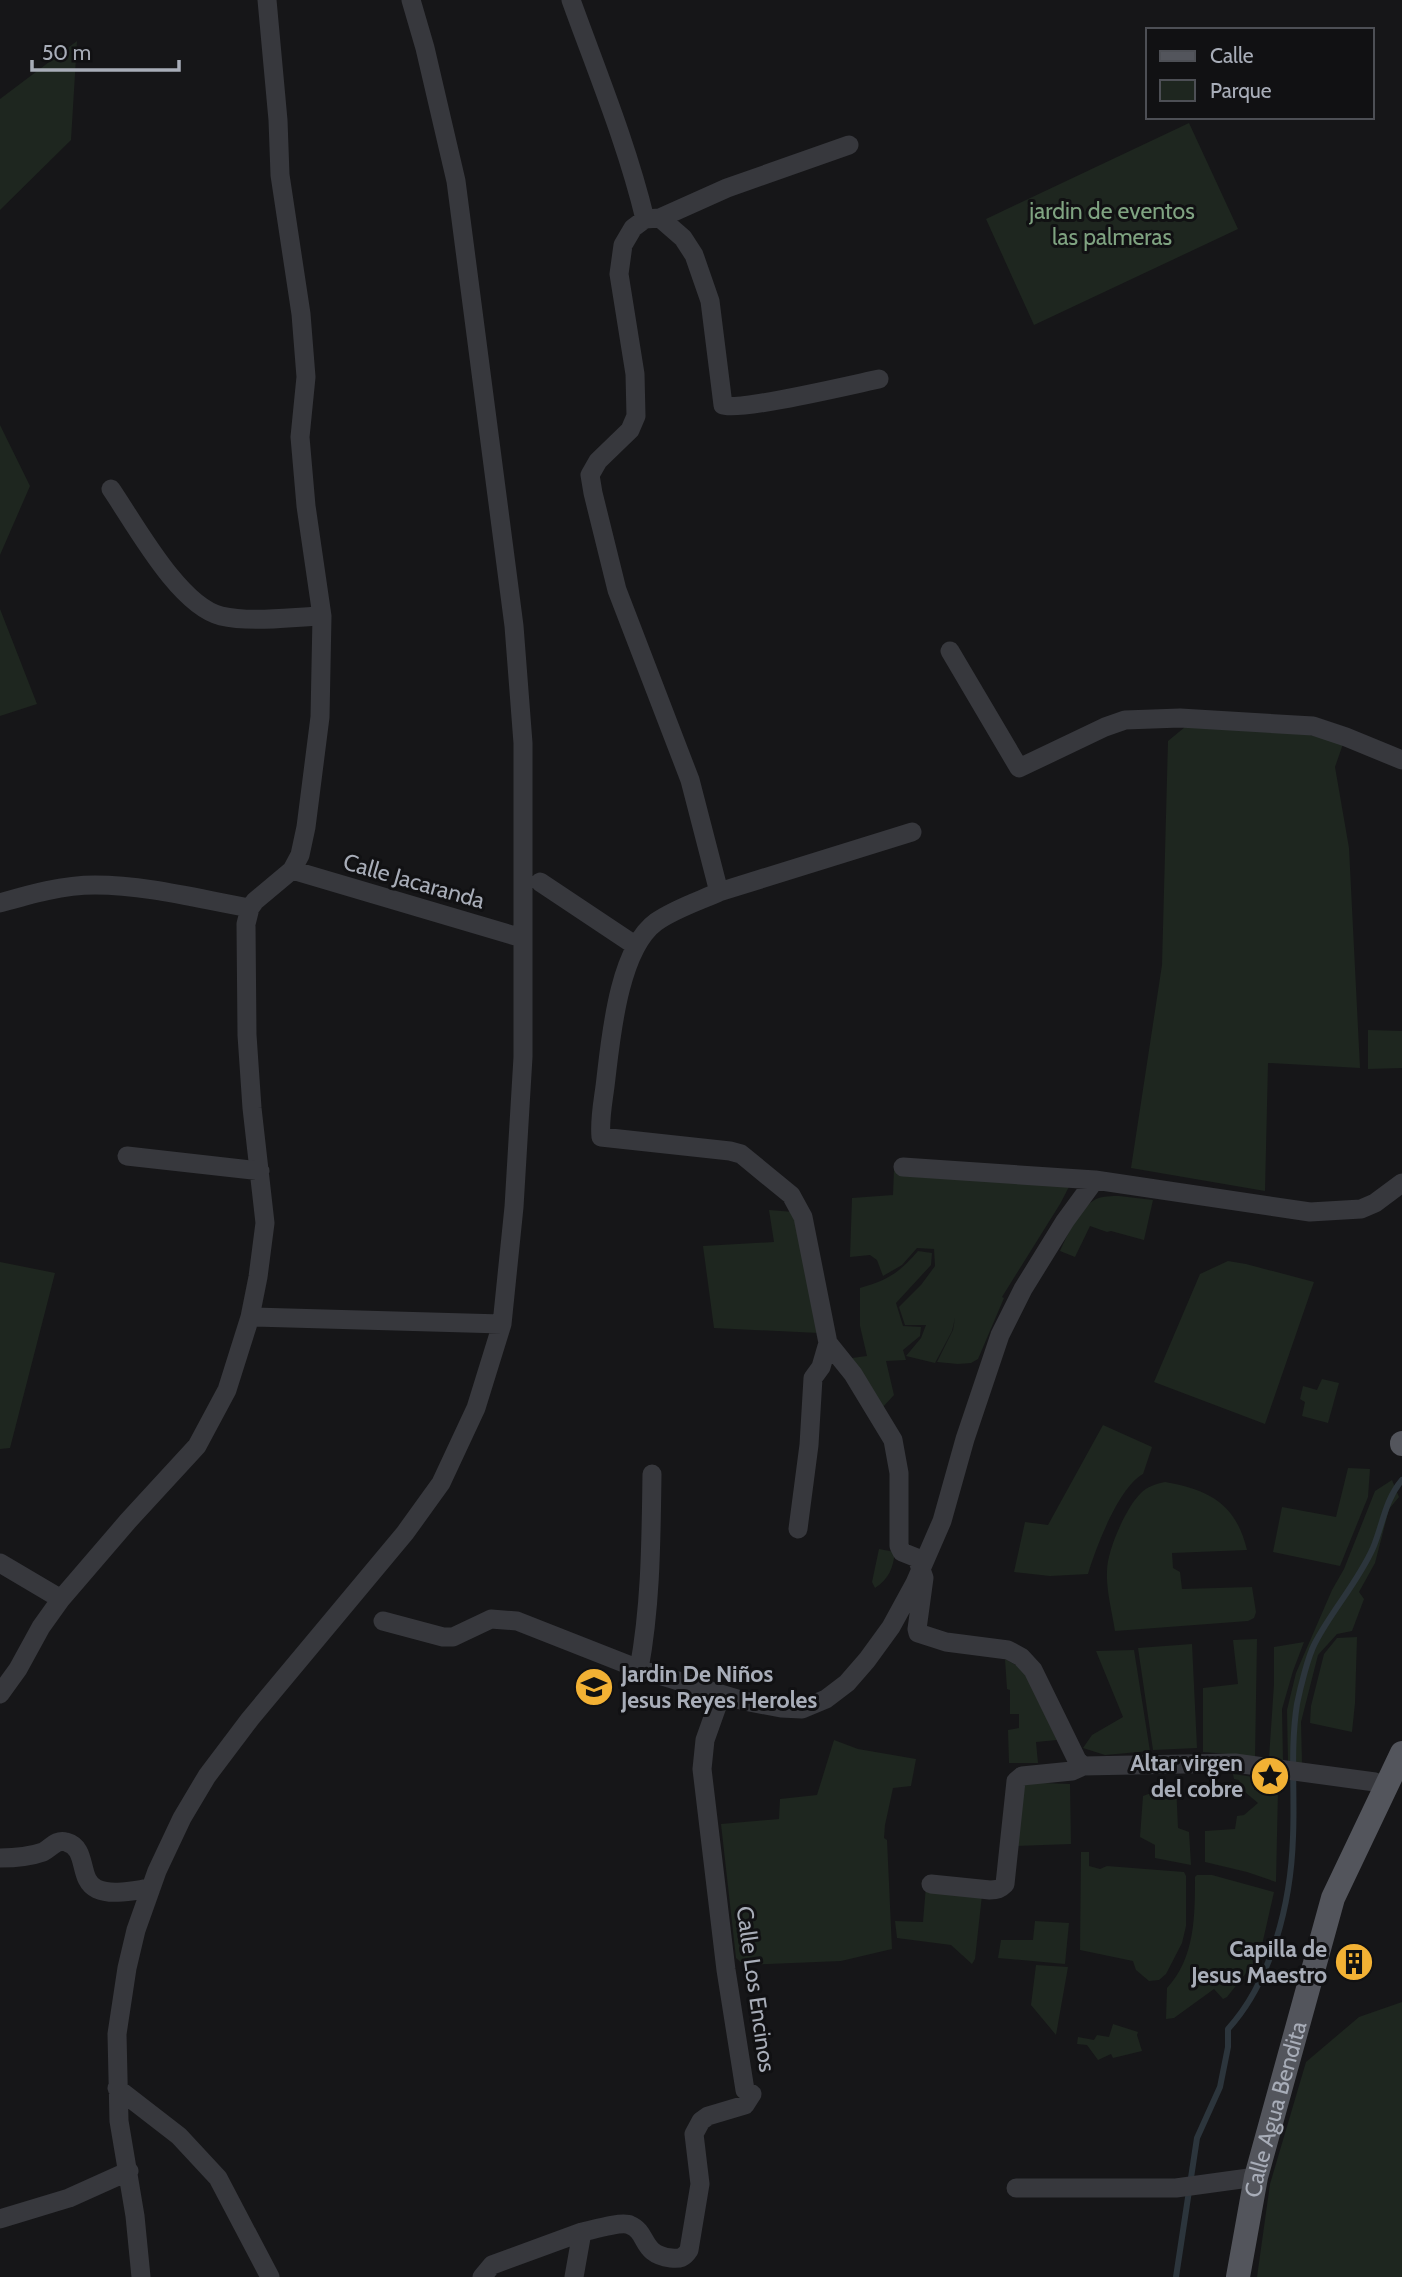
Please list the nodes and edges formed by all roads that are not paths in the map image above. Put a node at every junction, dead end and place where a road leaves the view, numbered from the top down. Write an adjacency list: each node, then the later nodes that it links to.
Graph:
1 (267, 0): 8 (street)
2 (411, 0): 17 (street)
3 (571, 0): 5 (street)
4 (849, 145): 5 (street)
5 (653, 218): 6 (street); 14 (street)
6 (879, 379)
7 (111, 489): 8 (street)
8 (322, 616): 12 (street)
9 (950, 651): 10 (street)
10 (1402, 760)
11 (912, 832): 14 (street)
12 (292, 870): 16 (street); 17 (street, Calle Jacaranda)
13 (540, 882): 18 (street)
14 (719, 892): 18 (street)
15 (0, 903): 16 (street)
16 (250, 908): 21 (street)
17 (522, 938): 25 (street)
18 (636, 946): 26 (street)
19 (127, 1156): 21 (street)
20 (903, 1167): 22 (street)
21 (260, 1171): 24 (street)
22 (1095, 1180): 23 (street); 30 (street)
23 (1402, 1183)
24 (250, 1317): 25 (street); 31 (street)
25 (502, 1324): 41 (street)
26 (828, 1343): 28 (street); 30 (street)
27 (652, 1474): 33 (street)
28 (799, 1529)
29 (0, 1563): 31 (street)
30 (920, 1567): 35 (street); 37 (street)
31 (61, 1599): 34 (street)
32 (383, 1621): 33 (street)
33 (639, 1669): 35 (street)
34 (0, 1694)
35 (721, 1695): 47 (street, Calle Los Encinos)
36 (1402, 1754): 44 (main road, Calle Agua Bendita)
37 (1083, 1766): 38 (street); 40 (street)
38 (1375, 1782)
39 (0, 1858): 41 (street)
40 (931, 1884)
41 (151, 1888): 42 (street)
42 (117, 2088): 43 (street); 49 (street)
43 (129, 2171): 46 (street); 48 (street)
44 (1256, 2177): 45 (street); 52 (main road, Calle Agua Bendita)
45 (1016, 2189)
46 (0, 2219)
47 (582, 2232): 50 (street); 51 (street)
48 (141, 2277)
49 (270, 2277)
50 (482, 2277)
51 (573, 2277)
52 (1238, 2277)

